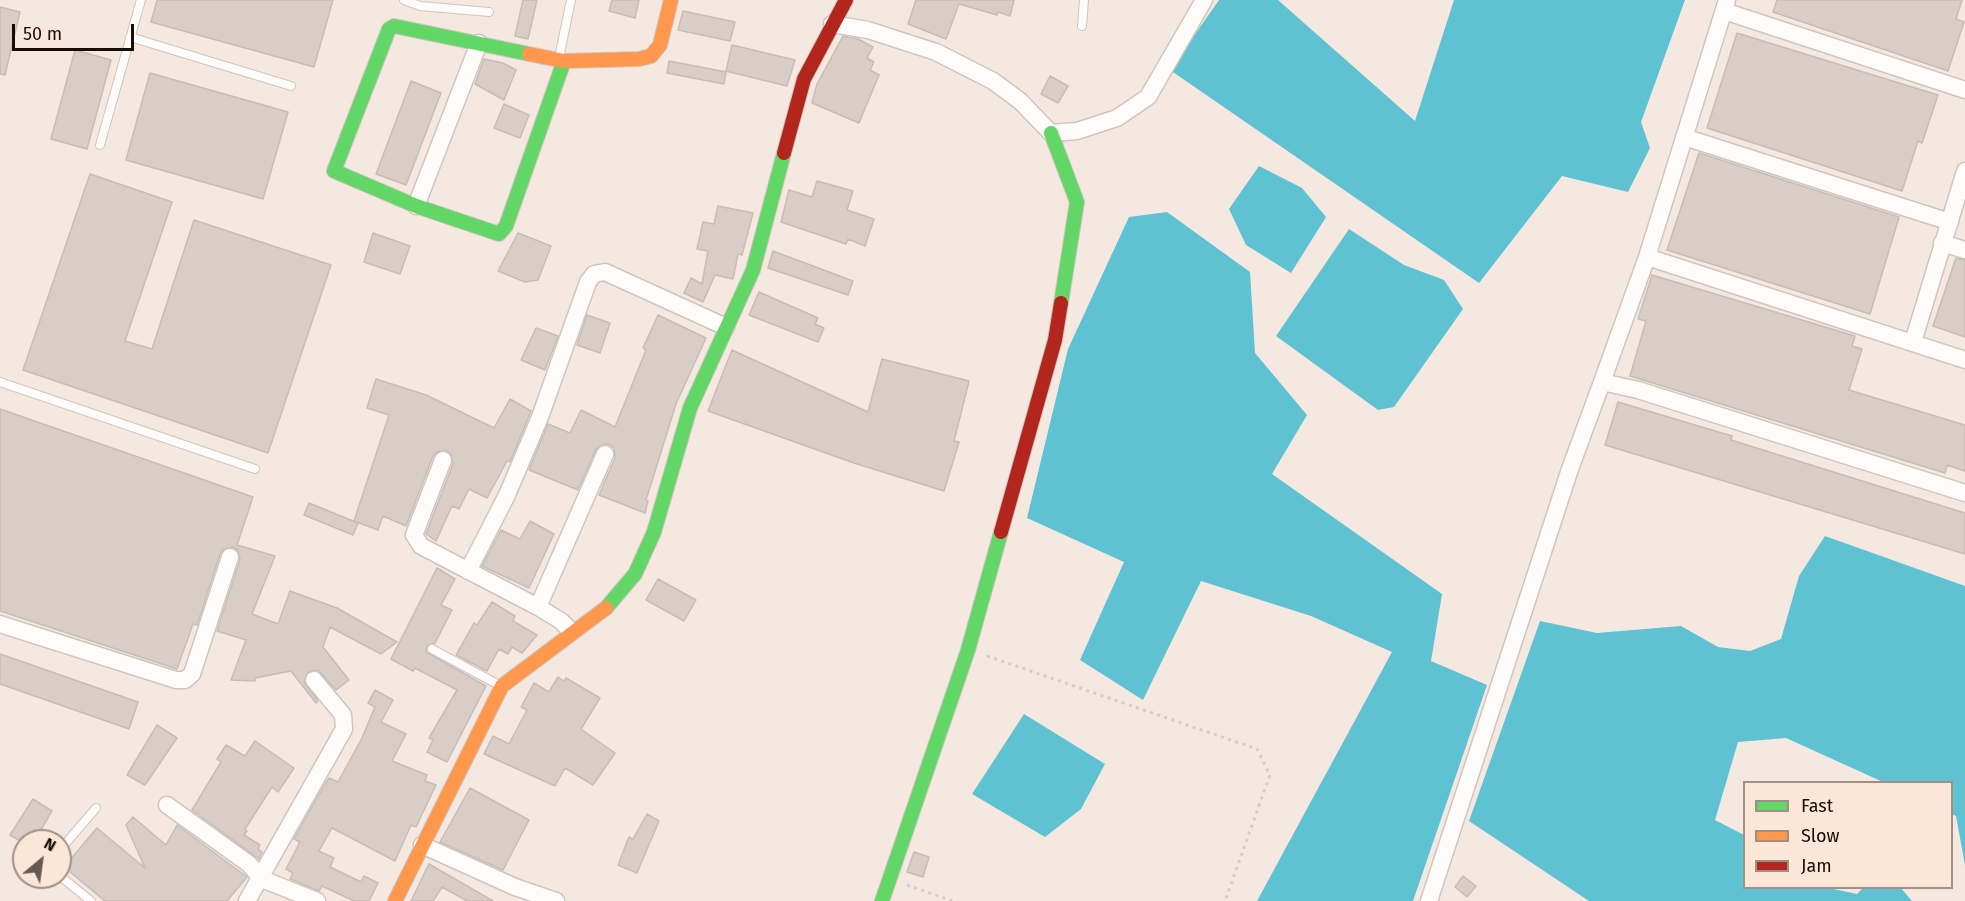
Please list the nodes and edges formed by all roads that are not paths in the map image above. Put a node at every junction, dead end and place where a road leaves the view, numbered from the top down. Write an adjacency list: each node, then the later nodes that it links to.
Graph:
1 (141, 0): 12 (lane)
2 (404, 0): 9 (lane)
3 (571, 0): 14 (lane)
4 (671, 0): 14 (street)
5 (846, 0): 10 (street)
6 (1084, 0): 11 (lane)
7 (1204, 0): 17 (street)
8 (1726, 6): 16 (street); 18 (street)
9 (489, 12)
10 (832, 24): 17 (street); 26 (street)
11 (1082, 26)
12 (130, 37): 15 (lane); 19 (lane)
13 (478, 43): 14 (street); 21 (street); 21 (street)
14 (561, 60): 21 (street)
15 (291, 86)
16 (1965, 90)
17 (1051, 132): 54 (street)
18 (1684, 137): 22 (street); 25 (street)
19 (100, 145)
20 (1965, 171): 22 (street)
21 (416, 206)
22 (1950, 222): 23 (street)
23 (1942, 243): 24 (street); 27 (street)
24 (1965, 250)
25 (1647, 257): 27 (street); 30 (street)
26 (726, 327): 36 (street); 39 (street)
27 (1914, 342): 28 (street)
28 (1965, 360)
29 (0, 382): 33 (lane)
30 (1602, 382): 34 (street); 55 (street)
31 (605, 453): 37 (street)
32 (443, 460): 36 (street)
33 (255, 469)
34 (1965, 493)
35 (230, 558): 38 (street)
36 (468, 571): 37 (street)
37 (538, 607): 39 (street)
38 (0, 624)
39 (572, 632): 42 (street)
40 (432, 649): 42 (lane)
41 (314, 680): 47 (street)
42 (502, 686): 46 (street)
43 (167, 805): 47 (street)
44 (96, 808): 45 (lane)
45 (72, 836)
46 (422, 845): 52 (street); 53 (street)
47 (262, 879): 50 (street); 51 (street)
48 (72, 885): 49 (lane)
49 (92, 901)
50 (247, 901)
51 (317, 901)
52 (395, 901)
53 (556, 901)
54 (882, 901)
55 (1429, 901)

